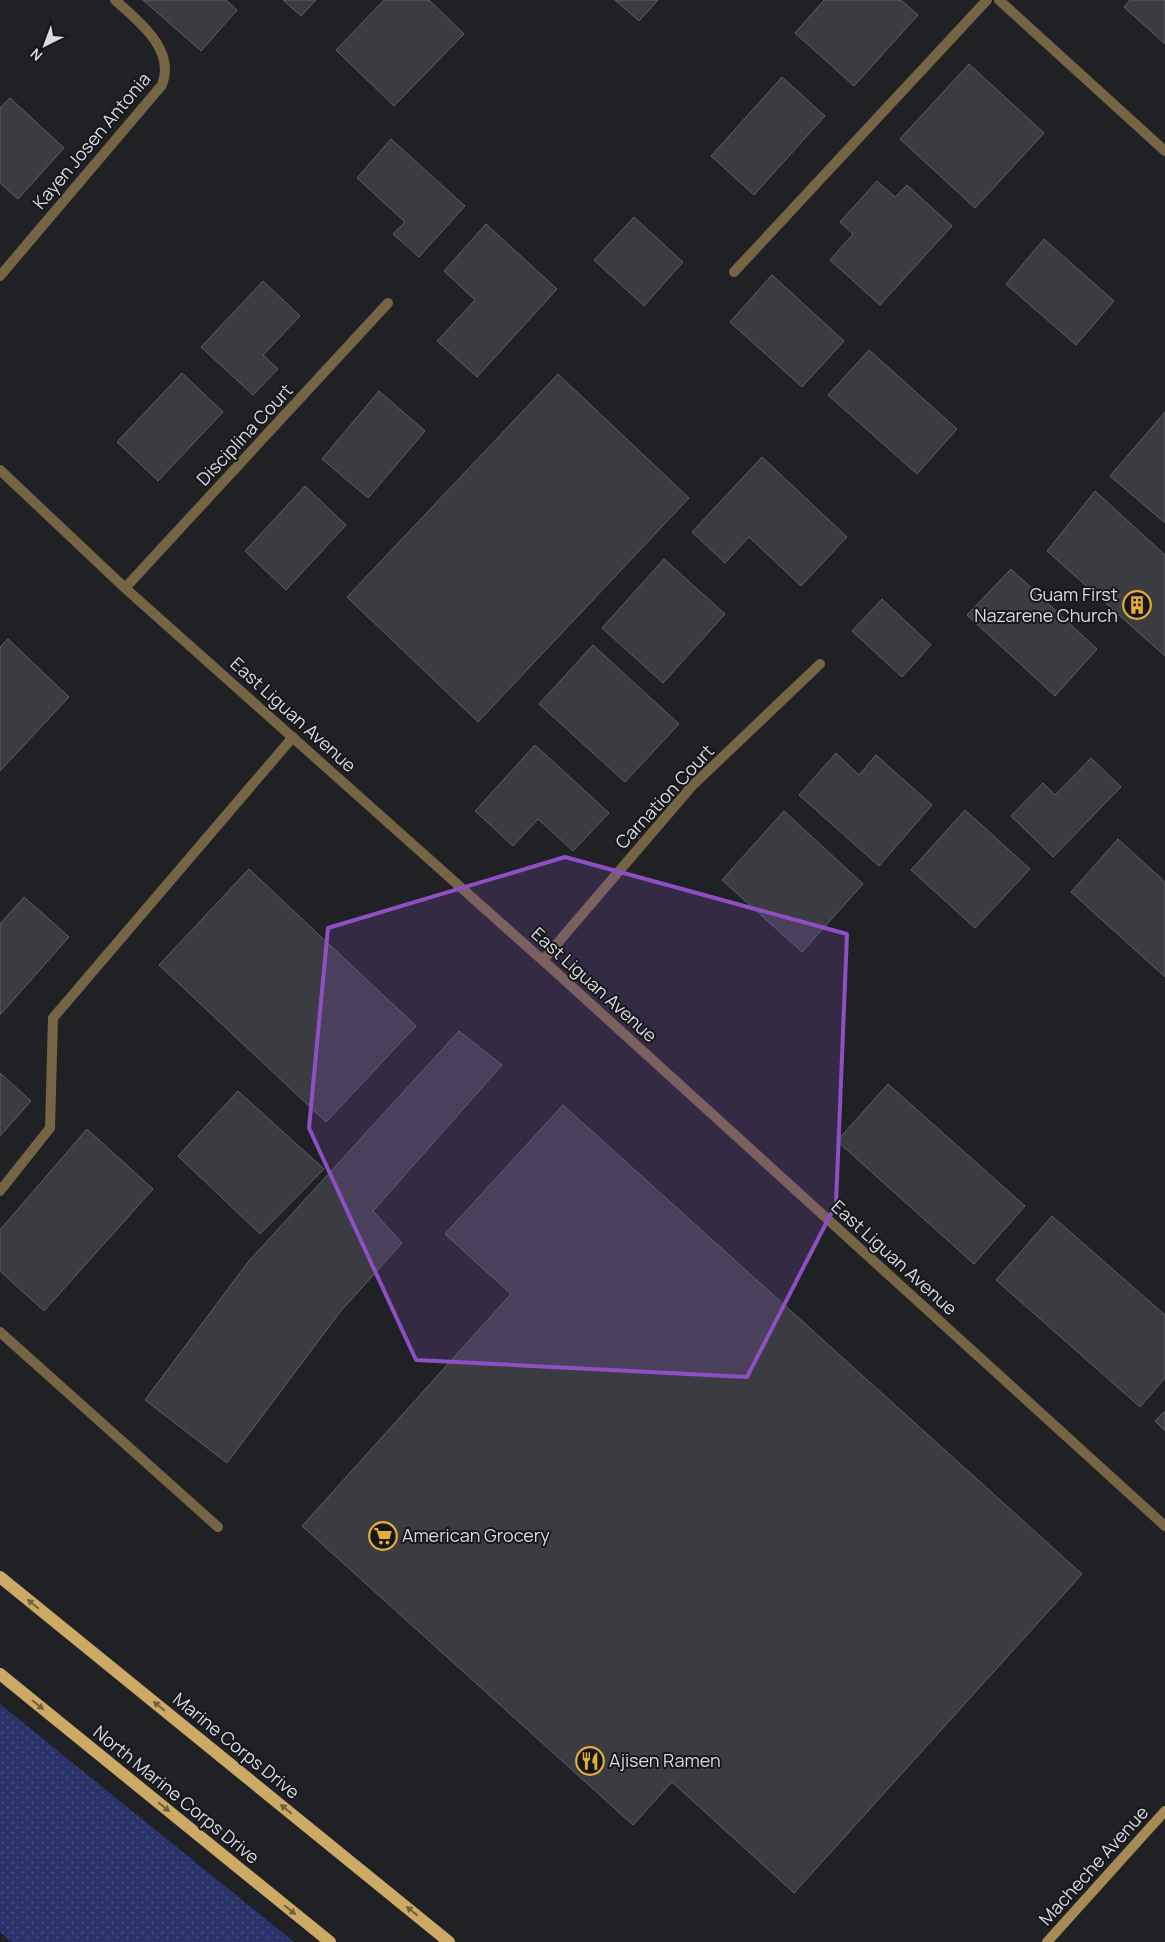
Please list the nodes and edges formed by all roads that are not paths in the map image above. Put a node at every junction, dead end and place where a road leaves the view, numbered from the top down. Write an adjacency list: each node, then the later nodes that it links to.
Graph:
1 (115, 0): 6 (street, Kayen Josen Antonia)
2 (987, 0): 5 (street)
3 (999, 0): 4 (street)
4 (1165, 151)
5 (734, 272)
6 (0, 276)
7 (388, 303): 9 (street, Disciplina Court)
8 (0, 470): 9 (street, East Liguan Avenue)
9 (125, 588): 11 (street, East Liguan Avenue)
10 (820, 664): 12 (street, Carnation Court)
11 (293, 736): 12 (street, East Liguan Avenue); 13 (street)
12 (543, 960): 15 (street, East Liguan Avenue)
13 (0, 1191)
14 (0, 1332): 16 (street)
15 (1165, 1526)
16 (218, 1527)
17 (0, 1577): 21 (main road, Marine Corps Drive, one-way to 17)
18 (0, 1674): 20 (main road, North Marine Corps Drive, one-way to 20)
19 (1165, 1811): 22 (main road, Macheche Avenue)
20 (330, 1942)
21 (449, 1942)
22 (1047, 1942)

